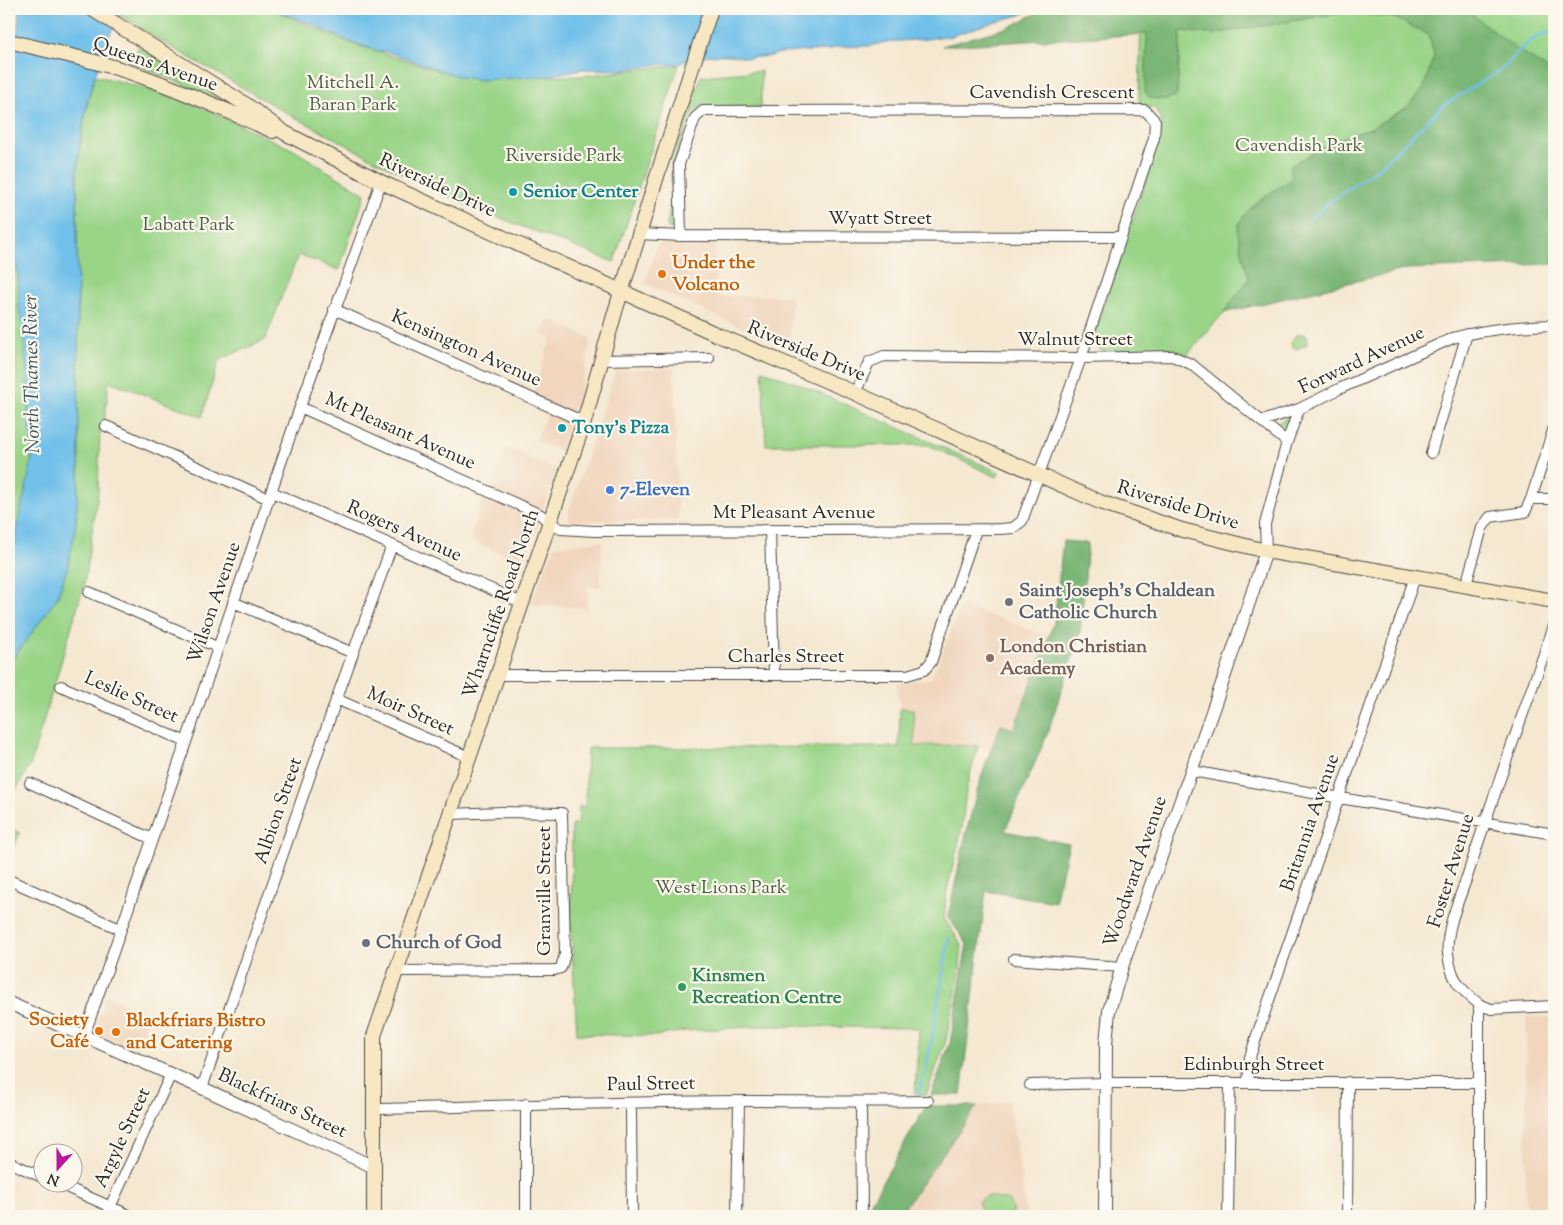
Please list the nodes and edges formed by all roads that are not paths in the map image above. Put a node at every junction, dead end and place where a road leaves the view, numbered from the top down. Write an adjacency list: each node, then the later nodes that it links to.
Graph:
1 (92, 9): 4 (main road, Riverside Drive)
2 (711, 9): 6 (main road, Wharncliffe Road North)
3 (9, 41): 4 (main road, Queens Avenue)
4 (285, 133): 5 (main road, Riverside Drive)
5 (381, 182): 9 (main road, Riverside Drive); 10 (street, Wilson Avenue)
6 (639, 234): 7 (street, Wyatt Street); 9 (main road, Wharncliffe Road North)
7 (681, 236): 8 (street, Wyatt Street); 8 (street, Cavendish Crescent)
8 (1121, 237): 14 (street, Cavendish Crescent)
9 (622, 291): 15 (main road, Wharncliffe Road North); 16 (main road, Riverside Drive)
10 (334, 309): 17 (street, Wilson Avenue); 20 (street, Kensington Avenue)
11 (1554, 325): 12 (street, Forward Avenue)
12 (1467, 334): 18 (street, Forward Avenue); 24 (street)
13 (709, 358): 15 (street)
14 (1081, 358): 16 (street, Walnut Street); 19 (street, Walnut Street); 25 (street, Cavendish Crescent)
15 (601, 360): 20 (main road, Wharncliffe Road North)
16 (856, 393): 25 (main road, Riverside Drive)
17 (300, 407): 26 (street, Wilson Avenue); 29 (street, Mt Pleasant Avenue)
18 (1299, 409): 19 (street); 23 (street, Forward Avenue)
19 (1262, 421): 23 (street, Walnut Street)
20 (584, 422): 29 (main road, Wharncliffe Road North)
21 (106, 426): 26 (street, Rogers Avenue)
22 (1554, 427): 27 (street)
23 (1287, 442): 33 (street, Forward Avenue)
24 (1431, 453)
25 (1040, 474): 31 (street, Mt Pleasant Avenue); 33 (main road, Riverside Drive)
26 (270, 496): 32 (street, Rogers Avenue); 38 (street, Wilson Avenue)
27 (1531, 499): 28 (street); 35 (street)
28 (1554, 499)
29 (550, 523): 30 (street, Mt Pleasant Avenue); 39 (main road, Wharncliffe Road North)
30 (770, 530): 31 (street, Mt Pleasant Avenue); 43 (street)
31 (976, 530): 43 (street, Charles Street)
32 (392, 545): 39 (street, Rogers Avenue); 42 (street, Albion Street)
33 (1266, 551): 34 (main road, Riverside Drive); 49 (street, Woodward Avenue)
34 (1415, 577): 35 (main road, Riverside Drive); 51 (street, Britannia Avenue)
35 (1466, 585): 37 (main road, Riverside Drive)
36 (89, 592): 41 (street)
37 (1554, 601)
38 (234, 602): 41 (street, Wilson Avenue); 42 (street)
39 (522, 603): 44 (main road, Wharncliffe Road North)
40 (1554, 626): 53 (street, Foster Avenue)
41 (217, 647): 47 (street, Wilson Avenue)
42 (353, 653): 46 (street, Albion Street)
43 (774, 674): 44 (street, Charles Street)
44 (497, 675): 48 (main road, Wharncliffe Road North)
45 (61, 686): 47 (street, Leslie Street)
46 (336, 699): 48 (street, Moir Street); 72 (street, Albion Street)
47 (186, 742): 55 (street, Wilson Avenue)
48 (469, 757): 52 (main road, Wharncliffe Road North)
49 (1192, 771): 51 (street); 59 (street, Woodward Avenue)
50 (30, 783): 55 (street)
51 (1339, 798): 53 (street); 68 (street, Britannia Avenue)
52 (450, 814): 60 (main road, Wharncliffe Road North); 60 (street, Granville Street)
53 (1484, 822): 54 (street); 62 (street, Foster Avenue)
54 (1554, 834)
55 (152, 839): 57 (street, Wilson Avenue)
56 (9, 880): 57 (street)
57 (120, 929): 64 (street, Wilson Avenue)
58 (1014, 959): 59 (street)
59 (1122, 968): 66 (street, Woodward Avenue)
60 (396, 971): 78 (main road, Wharncliffe Road North)
61 (9, 1003): 64 (street, Blackfriars Street)
62 (1479, 1004): 63 (street); 70 (street)
63 (1554, 1006)
64 (84, 1036): 65 (street, Blackfriars Street)
65 (171, 1074): 72 (street, Blackfriars Street); 83 (street, Argyle Street)
66 (1106, 1082): 67 (street, Edinburgh Street); 71 (street, Edinburgh Street); 90 (street, Woodward Avenue)
67 (1230, 1082): 68 (street, Edinburgh Street); 91 (street)
68 (1248, 1082): 69 (street, Edinburgh Street)
69 (1348, 1082): 70 (street, Edinburgh Street); 92 (street)
70 (1478, 1083): 93 (street)
71 (1030, 1085)
72 (202, 1088): 80 (street, Blackfriars Street)
73 (739, 1101): 75 (street, Paul Street); 76 (street, Paul Street); 88 (street)
74 (928, 1101): 75 (street, Paul Street)
75 (861, 1102): 89 (street)
76 (630, 1103): 77 (street, Paul Street); 87 (street)
77 (526, 1104): 78 (street, Paul Street); 86 (street)
78 (374, 1109): 80 (main road, Wharncliffe Road North)
79 (9, 1162): 81 (street)
80 (374, 1167): 85 (main road, Wharncliffe Road North)
81 (32, 1172)
82 (73, 1192): 83 (street)
83 (108, 1212): 84 (street)
84 (131, 1216)
85 (374, 1216)
86 (526, 1216)
87 (632, 1216)
88 (737, 1216)
89 (862, 1216)
90 (1106, 1216)
91 (1228, 1216)
92 (1347, 1216)
93 (1479, 1216)

